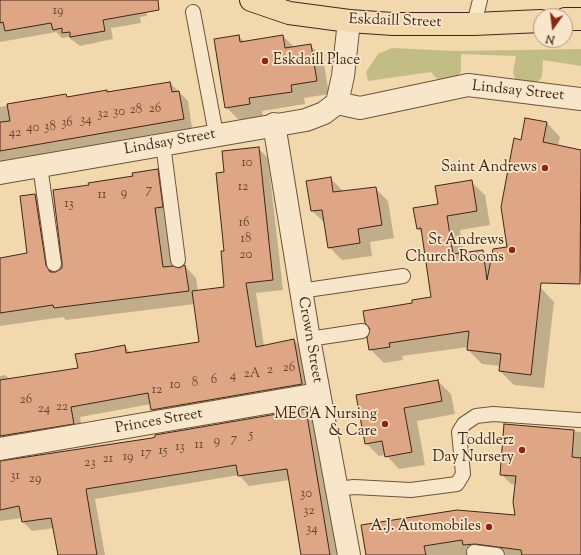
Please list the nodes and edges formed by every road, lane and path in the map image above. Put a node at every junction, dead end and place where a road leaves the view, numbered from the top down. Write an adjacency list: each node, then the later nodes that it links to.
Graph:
1 (480, 0): 6 (lane)
2 (257, 1): 4 (main road, Eskdaill Street)
3 (193, 12): 10 (lane)
4 (349, 21): 6 (main road, Eskdaill Street); 8 (street)
5 (533, 21): 6 (main road, Eskdaill Street)
6 (474, 24)
7 (581, 99): 8 (street, Lindsay Street)
8 (337, 103): 9 (street, Lindsay Street)
9 (274, 124): 10 (street, Lindsay Street); 17 (street, Crown Street)
10 (216, 134): 11 (street, Lindsay Street)
11 (164, 144): 12 (street, Lindsay Street); 14 (lane)
12 (40, 166): 13 (street, Lindsay Street); 15 (lane)
13 (0, 173)
14 (178, 260)
15 (54, 264)
16 (403, 276): 17 (lane)
17 (300, 291): 19 (street, Crown Street)
18 (362, 331): 19 (lane)
19 (309, 339): 20 (street, Crown Street)
20 (318, 394): 22 (street, Princes Street); 23 (street, Crown Street)
21 (579, 420): 23 (lane)
22 (0, 449)
23 (337, 489): 25 (street, Crown Street)
24 (474, 552): 26 (lane)
25 (349, 555)
26 (497, 555)

